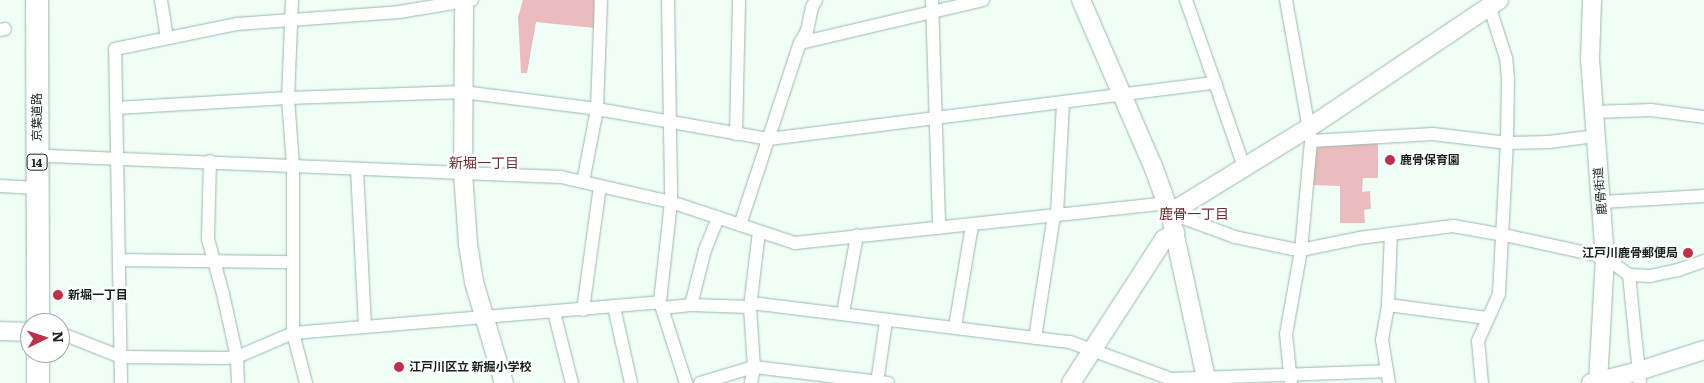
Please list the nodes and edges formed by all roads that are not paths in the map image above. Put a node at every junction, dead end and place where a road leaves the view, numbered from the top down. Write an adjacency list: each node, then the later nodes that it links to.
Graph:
1 (37, 0): 46 (highway, 京葉道路 / 14)
2 (50, 0): 36 (highway, 京葉道路 / 14)
3 (161, 0): 18 (street)
4 (292, 0): 17 (street)
5 (466, 0): 17 (street); 21 (street)
6 (601, 0): 26 (street)
7 (668, 0): 30 (street)
8 (739, 0): 31 (street)
9 (816, 0): 19 (street)
10 (983, 0): 16 (street)
11 (1081, 0): 22 (street)
12 (1186, 0): 20 (street)
13 (1286, 0): 32 (street)
14 (1592, 0): 27 (street, 鹿骨街道)
15 (1493, 2): 32 (street); 35 (street)
16 (932, 6): 19 (street); 29 (street)
17 (290, 20): 18 (street); 23 (street)
18 (167, 38): 25 (street)
19 (800, 43): 34 (street)
20 (1215, 83): 22 (street); 40 (street)
21 (463, 92): 23 (street); 26 (street); 42 (street)
22 (1121, 95): 24 (street); 50 (street)
23 (288, 98): 25 (street); 39 (street)
24 (1063, 102): 29 (street); 51 (street)
25 (116, 108): 37 (street)
26 (597, 109): 30 (street); 43 (street)
27 (1594, 112): 28 (street); 33 (street, 鹿骨街道)
28 (1704, 117)
29 (935, 118): 34 (street); 55 (street)
30 (672, 123): 31 (street); 48 (street)
31 (736, 134): 34 (street)
32 (1310, 134): 35 (street); 40 (street); 61 (street)
33 (1596, 136): 35 (street); 49 (street, 鹿骨街道)
34 (769, 139): 54 (street)
35 (1507, 143): 59 (street)
36 (49, 156): 37 (street); 76 (highway, 京葉道路 / 14)
37 (117, 159): 38 (street); 63 (street)
38 (210, 161): 39 (street); 64 (street)
39 (293, 165): 41 (street); 66 (street)
40 (1244, 167): 50 (street)
41 (357, 169): 42 (street); 81 (street)
42 (463, 173): 43 (street); 78 (street)
43 (583, 182): 45 (street)
44 (0, 186): 46 (street)
45 (600, 186): 48 (street); 73 (street)
46 (38, 188): 75 (highway, 京葉道路 / 14)
47 (1704, 196): 49 (street)
48 (671, 202): 52 (street); 68 (street)
49 (1602, 202): 62 (street, 鹿骨街道)
50 (1168, 207): 51 (street); 57 (street); 61 (street)
51 (1056, 214): 53 (street); 87 (street)
52 (718, 218): 54 (street); 69 (street)
53 (972, 225): 55 (street); 82 (street)
54 (740, 226): 56 (street)
55 (939, 228): 60 (street)
56 (759, 232): 60 (street); 70 (street)
57 (1175, 234): 88 (street); 98 (street)
58 (1391, 234): 59 (street); 61 (street); 71 (street)
59 (1504, 234): 62 (street); 79 (street)
60 (857, 235): 77 (street)
61 (1301, 250): 97 (street)
62 (1605, 257): 67 (street); 100 (street, 鹿骨街道)
63 (119, 260): 64 (street); 90 (street)
64 (214, 260): 66 (street); 91 (street)
65 (1704, 260): 67 (street)
66 (293, 262): 85 (street)
67 (1629, 275): 96 (street)
68 (661, 305): 69 (street); 72 (street); 109 (street)
69 (691, 305): 70 (street)
70 (750, 305): 77 (street); 94 (street)
71 (1388, 305): 79 (street); 95 (street)
72 (614, 307): 73 (street); 108 (street)
73 (583, 310): 74 (street)
74 (554, 312): 78 (street); 107 (street)
75 (38, 313)
76 (50, 313)
77 (843, 314): 80 (street)
78 (484, 318): 81 (street); 106 (street)
79 (1487, 318): 113 (street)
80 (886, 320): 82 (street); 99 (street)
81 (365, 326): 85 (street)
82 (955, 327): 87 (street)
83 (0, 331): 84 (street)
84 (20, 332)
85 (294, 334): 91 (street); 105 (street)
86 (70, 337): 90 (street)
87 (1035, 338): 88 (street)
88 (1093, 350): 98 (street); 112 (street)
89 (1704, 350): 96 (street)
90 (121, 357): 91 (street); 103 (street)
91 (237, 357): 104 (street)
92 (38, 363): 101 (highway)
93 (50, 363): 102 (highway)
94 (754, 367): 99 (street); 110 (street); 111 (street)
95 (1387, 377): 97 (street)
96 (1640, 377): 100 (street)
97 (1291, 379): 98 (street)
98 (1207, 381)
99 (881, 382)
100 (1596, 382)
101 (38, 383)
102 (50, 383)
103 (121, 383)
104 (238, 383)
105 (306, 383)
106 (504, 383)
107 (572, 383)
108 (631, 383)
109 (686, 383)
110 (700, 383)
111 (751, 383)
112 (1071, 383)
113 (1482, 383)

